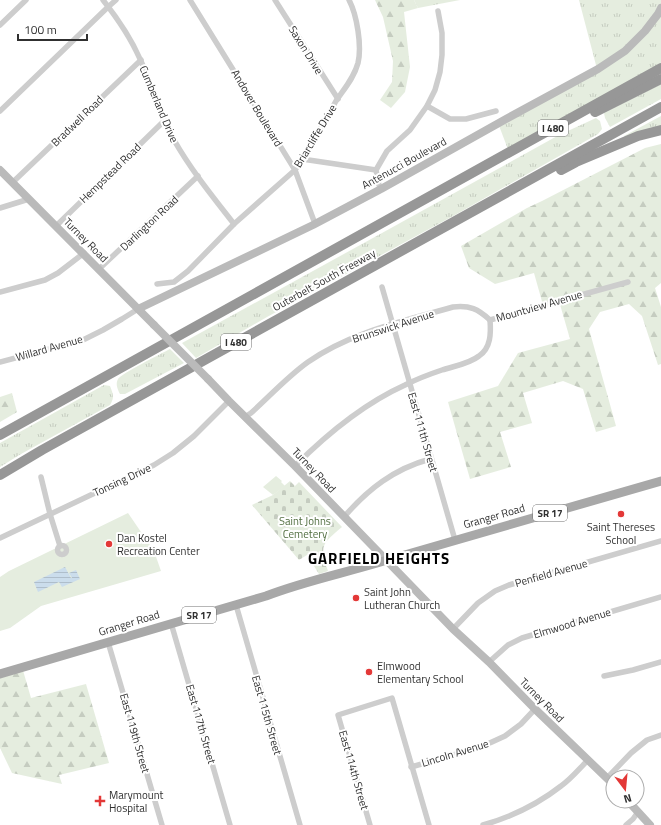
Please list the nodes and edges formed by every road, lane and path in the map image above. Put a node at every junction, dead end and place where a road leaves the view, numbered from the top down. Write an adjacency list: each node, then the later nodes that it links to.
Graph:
1 (26, 0): 10 (street)
2 (102, 0): 7 (street, Cumberland Drive)
3 (116, 0): 7 (street)
4 (190, 0): 22 (street, Andover Boulevard)
5 (275, 0): 13 (street, Saxon Drive)
6 (349, 0): 13 (street, Briarcliffe Drive)
7 (108, 7): 11 (street, Cumberland Drive); 16 (street)
8 (661, 8): 39 (main road, Antenucci Boulevard)
9 (438, 11): 14 (street)
10 (0, 25)
11 (141, 60): 18 (street, Cumberland Drive); 25 (street, Bradwell Road)
12 (660, 71): 46 (highway, Outerbelt South Freeway / I 480)
13 (338, 99): 20 (street, Briarcliffe Drive)
14 (427, 106): 17 (street); 23 (street)
15 (661, 106): 29 (highway, Outerbelt South Freeway / I 480)
16 (0, 111)
17 (496, 111)
18 (164, 121): 24 (street, Cumberland Drive); 32 (street, Hempstead Road)
19 (661, 130): 29 (highway)
20 (302, 159): 22 (street, Briarcliffe Drive); 23 (street)
21 (0, 170): 25 (main road, Turney Road)
22 (295, 170): 30 (street, Andover Boulevard); 31 (street, Briarcliffe Drive)
23 (376, 170): 26 (street)
24 (198, 176): 31 (street, Cumberland Drive); 34 (street, Darlington Road)
25 (13, 182): 27 (main road, Turney Road)
26 (379, 185)
27 (29, 199): 28 (street); 32 (main road, Turney Road)
28 (0, 208)
29 (472, 212): 49 (highway, Outerbelt South Freeway / I 480)
30 (314, 221)
31 (234, 224): 36 (street, Briarcliffe Drive)
32 (56, 226): 33 (main road, Turney Road)
33 (84, 253): 34 (main road, Turney Road); 38 (street)
34 (99, 269): 39 (main road, Turney Road)
35 (628, 282): 40 (street, Mountview Avenue)
36 (157, 284)
37 (382, 287): 41 (street, East 111th Street)
38 (0, 292)
39 (138, 309): 42 (street, Willard Avenue); 44 (main road, Turney Road, bridge)
40 (490, 320): 41 (street, Brunswick Avenue); 43 (street, Mountview Avenue)
41 (392, 324): 43 (street, East 111th Street); 45 (street, Brunswick Avenue)
42 (0, 362)
43 (409, 383): 47 (street, East 111th Street); 48 (street, Mountview Avenue)
44 (229, 401): 45 (main road, Turney Road); 52 (street, Tonsing Drive)
45 (245, 417): 48 (main road, Turney Road)
46 (0, 435)
47 (430, 459): 53 (street); 55 (street, East 111th Street)
48 (295, 466): 53 (main road, Turney Road)
49 (0, 475)
50 (41, 477): 52 (street)
51 (661, 481): 55 (main road, Granger Road / SR 17)
52 (50, 514): 54 (street, Tonsing Drive); 57 (street)
53 (344, 517): 58 (main road, Turney Road)
54 (0, 538)
55 (455, 540): 58 (main road, Granger Road / SR 17)
56 (661, 541): 62 (street, Penfield Avenue)
57 (60, 546)
58 (387, 560): 60 (main road, Granger Road / SR 17); 62 (main road, Turney Road)
59 (661, 597): 64 (street, Elmwood Avenue)
60 (236, 605): 61 (main road, Granger Road / SR 17); 79 (street, East 115th Street)
61 (171, 623): 63 (main road, Granger Road / SR 17); 78 (street, East 117th Street)
62 (453, 629): 64 (main road, Turney Road)
63 (108, 642): 66 (main road, Granger Road / SR 17); 77 (street, East 119th Street)
64 (489, 662): 68 (main road, Turney Road)
65 (661, 662): 67 (street)
66 (0, 674)
67 (604, 676)
68 (535, 709): 70 (main road, Turney Road); 71 (street, Lincoln Avenue)
69 (661, 735): 72 (street)
70 (588, 760): 73 (main road, Turney Road); 76 (street)
71 (411, 766): 80 (street, East 114th Street); 81 (street)
72 (616, 769)
73 (605, 776)
74 (635, 809): 75 (main road)
75 (638, 812): 82 (street); 83 (main road)
76 (487, 824)
77 (162, 825)
78 (230, 825)
79 (300, 825)
80 (370, 825)
81 (429, 825)
82 (626, 825)
83 (650, 825)

